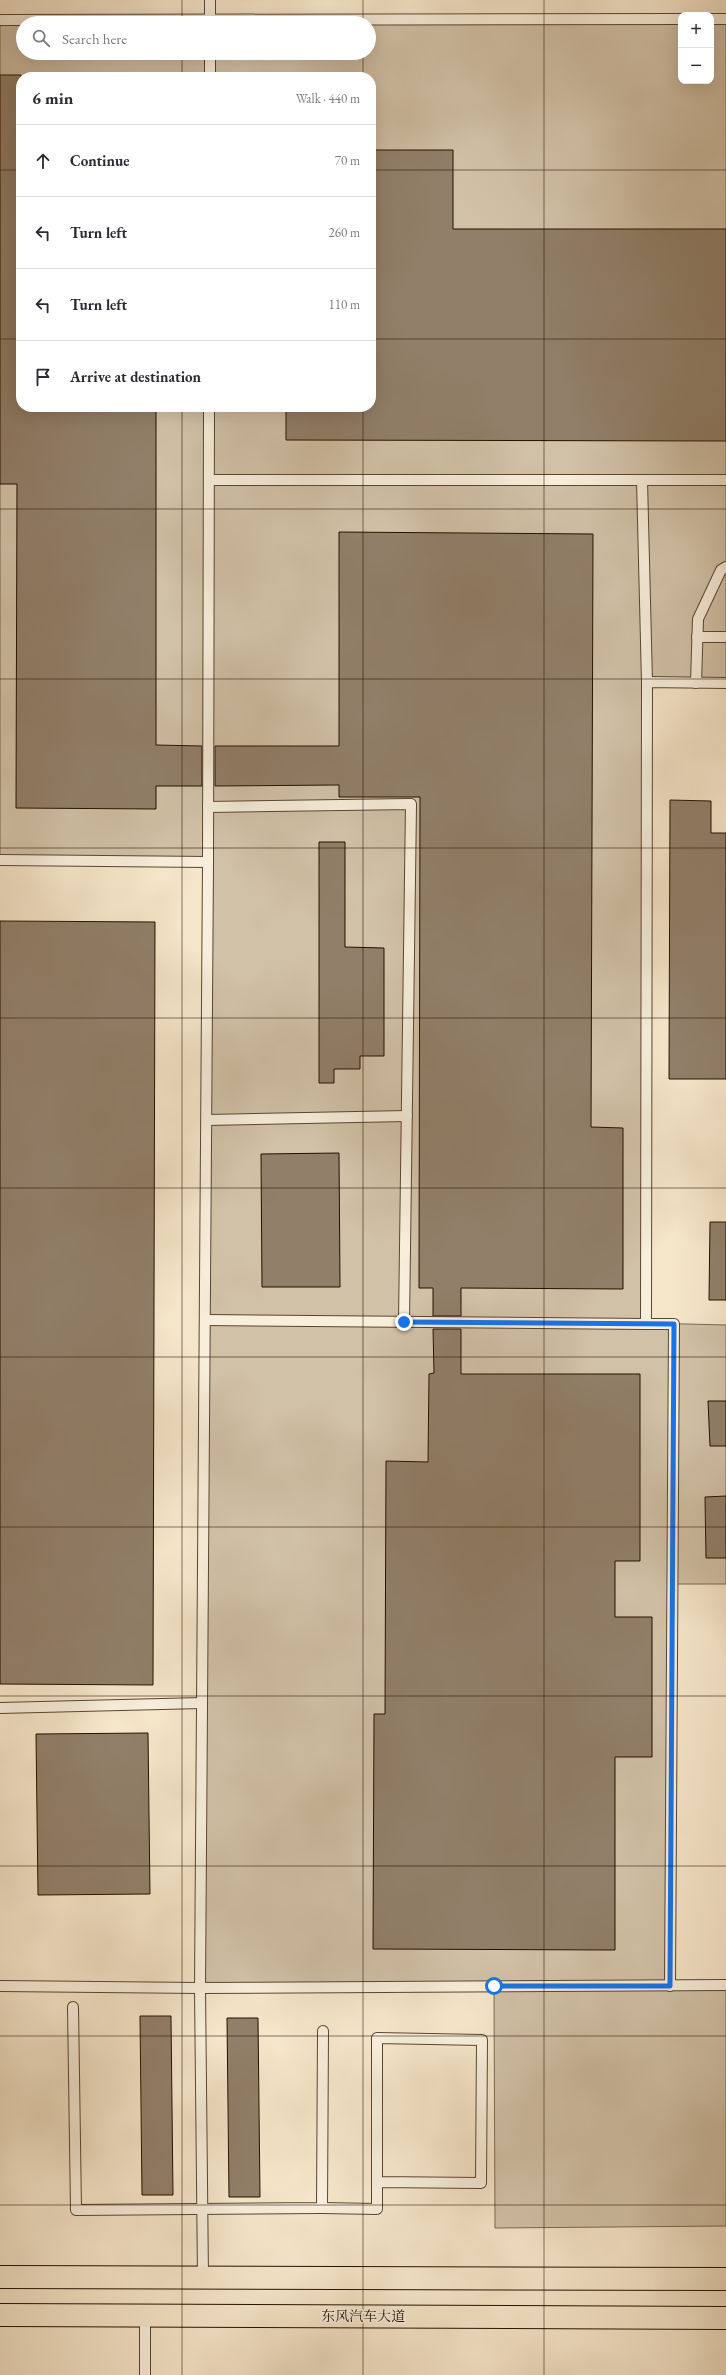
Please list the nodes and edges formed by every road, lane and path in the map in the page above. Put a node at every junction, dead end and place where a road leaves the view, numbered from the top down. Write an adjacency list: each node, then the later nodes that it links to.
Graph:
1 (210, 0): 2 (lane)
2 (210, 16)
3 (678, 19): 8 (lane)
4 (714, 19): 5 (lane)
5 (726, 19)
6 (0, 20): 7 (lane)
7 (16, 20)
8 (376, 21)
9 (210, 60): 10 (lane)
10 (210, 72)
11 (209, 412): 12 (lane)
12 (209, 480): 13 (lane); 21 (lane)
13 (642, 480): 14 (lane); 18 (lane)
14 (726, 480)
15 (726, 567): 16 (lane)
16 (697, 637): 17 (lane); 19 (lane)
17 (726, 637)
18 (647, 682): 19 (lane); 28 (lane)
19 (696, 683): 20 (lane)
20 (726, 684)
21 (208, 807): 23 (lane); 24 (lane)
22 (0, 860): 23 (lane)
23 (208, 862): 25 (lane)
24 (407, 1116): 25 (lane); 27 (lane)
25 (207, 1120): 26 (lane)
26 (205, 1320): 27 (lane); 29 (lane)
27 (404, 1322): 28 (lane)
28 (646, 1324): 33 (lane)
29 (202, 1704): 30 (lane); 34 (lane)
30 (0, 1708)
31 (726, 1985): 33 (lane)
32 (0, 1986): 34 (lane)
33 (670, 1986): 34 (lane)
34 (200, 1988): 39 (lane)
35 (72, 2007): 39 (lane)
36 (323, 2031): 38 (lane)
37 (377, 2182): 37 (lane); 38 (lane)
38 (322, 2208): 39 (lane)
39 (202, 2210): 41 (lane)
40 (0, 2277): 41 (main road)
41 (203, 2278): 42 (main road)
42 (726, 2279)
43 (0, 2314): 44 (main road, 东风汽车大道)
44 (145, 2315): 45 (main road, 东风汽车大道); 46 (lane)
45 (726, 2318)
46 (144, 2375)

